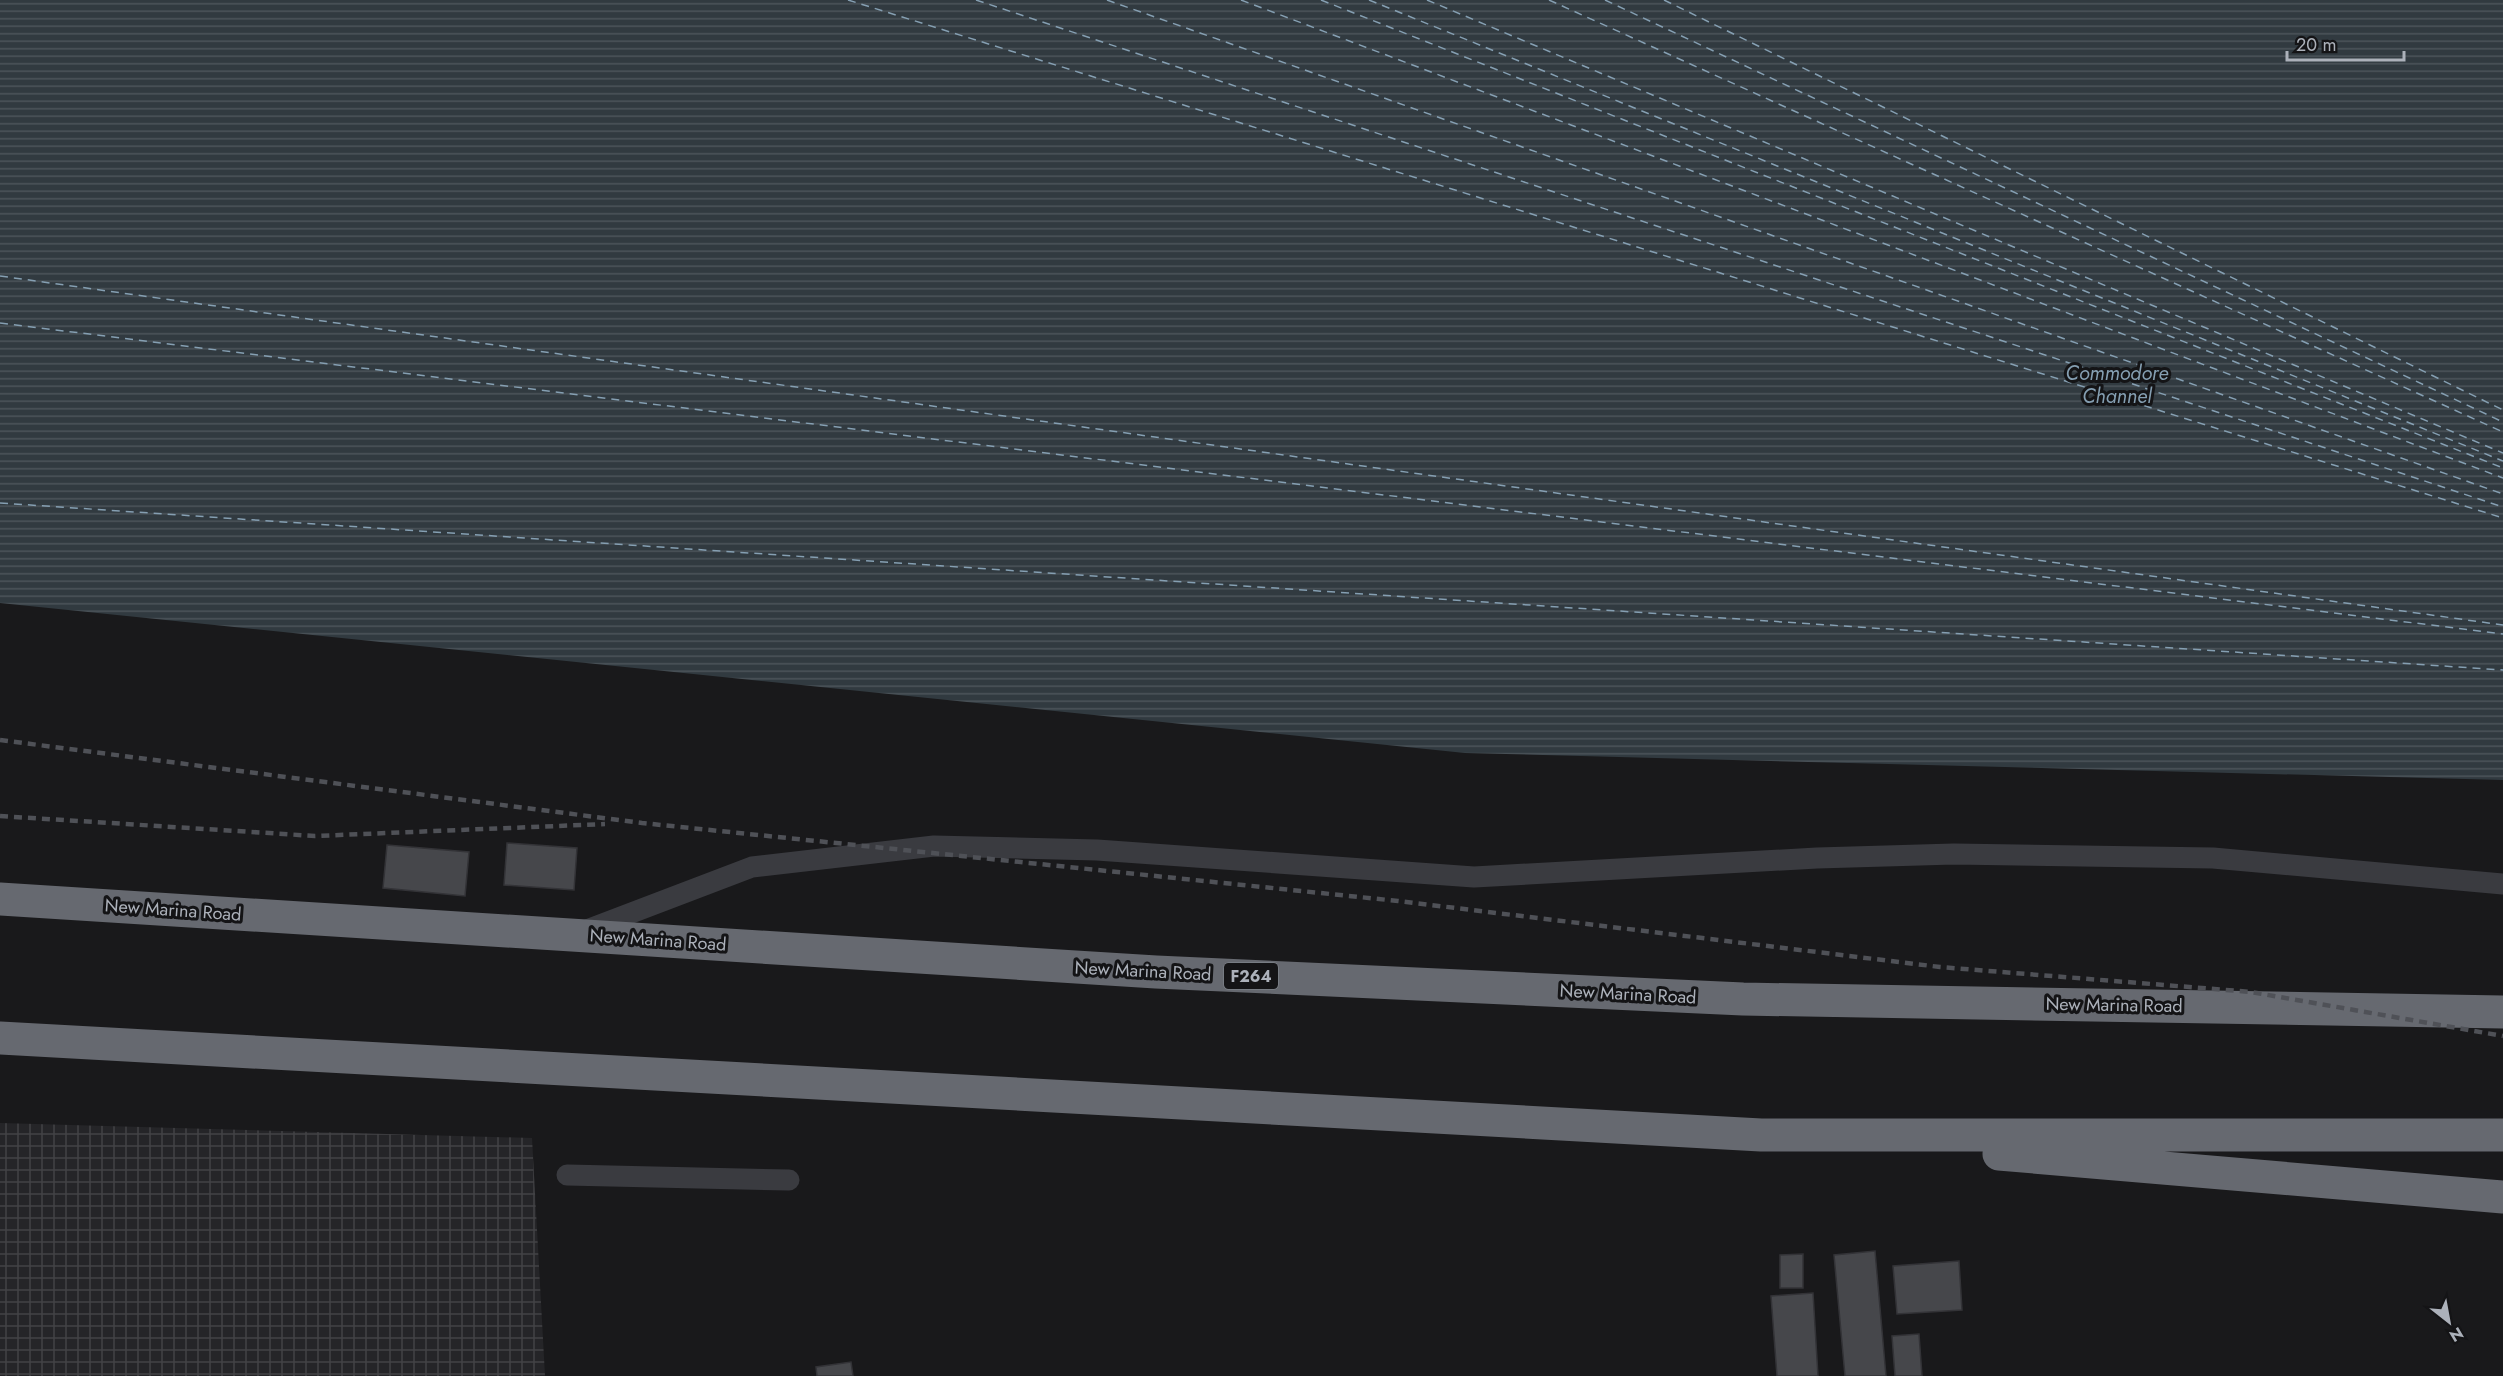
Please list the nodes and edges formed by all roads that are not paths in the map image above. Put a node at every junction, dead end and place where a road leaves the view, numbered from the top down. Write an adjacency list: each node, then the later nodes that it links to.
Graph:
1 (2503, 884): 3 (lane)
2 (0, 899): 3 (highway, New Marina Road / F264)
3 (573, 935): 4 (highway, New Marina Road / F264)
4 (2503, 1012)
5 (0, 1038): 6 (highway)
6 (1761, 1135): 7 (highway); 10 (highway)
7 (2503, 1135)
8 (567, 1175): 9 (lane)
9 (789, 1180)
10 (2503, 1197)

